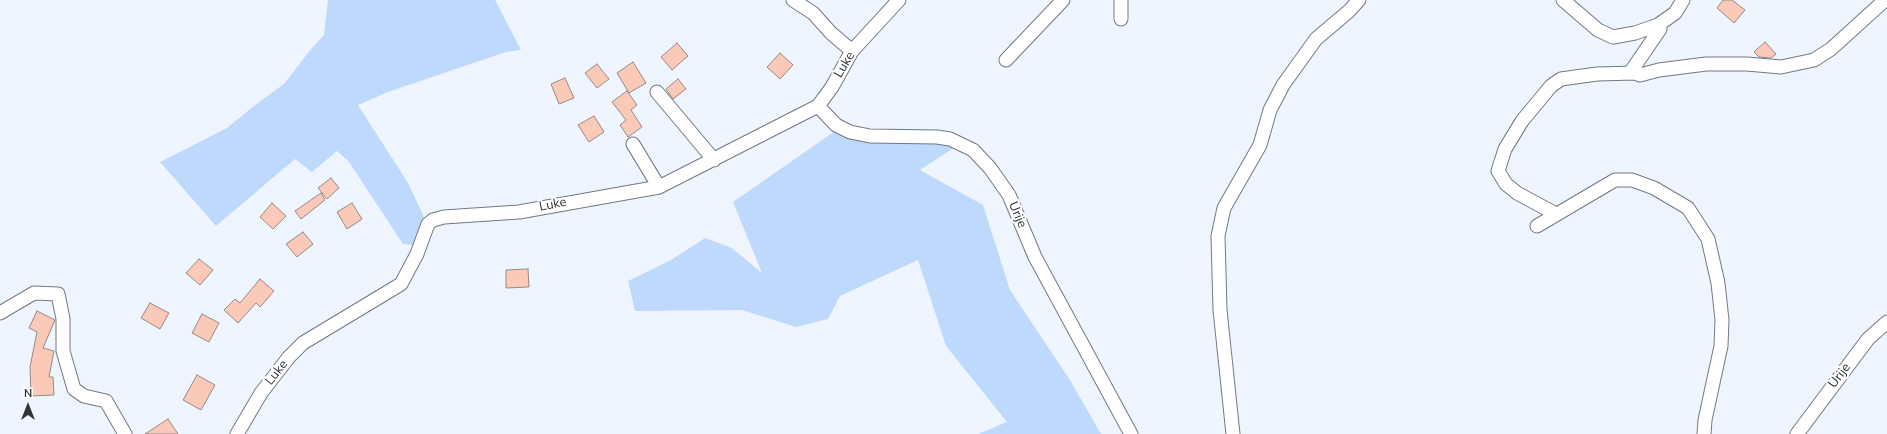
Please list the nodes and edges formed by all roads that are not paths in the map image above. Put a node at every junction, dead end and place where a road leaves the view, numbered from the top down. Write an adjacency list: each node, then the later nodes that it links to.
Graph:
1 (793, 0): 11 (street)
2 (899, 0): 11 (street, Luke)
3 (1063, 0): 12 (street)
4 (1121, 0): 9 (street)
5 (1359, 0): 26 (street)
6 (1563, 0): 10 (street)
7 (1683, 0): 10 (street)
8 (1885, 0): 13 (street)
9 (1121, 19)
10 (1658, 25): 13 (street)
11 (852, 51): 15 (street, Luke)
12 (1006, 60)
13 (1635, 73): 19 (street)
14 (657, 92): 17 (street)
15 (818, 106): 17 (street, Luke); 25 (street, Urije)
16 (633, 144): 18 (street)
17 (714, 160): 18 (street, Luke)
18 (659, 187): 24 (street, Luke)
19 (1556, 214): 20 (street); 27 (street)
20 (1537, 226)
21 (0, 313): 23 (street)
22 (1887, 322): 28 (street, Urije)
23 (125, 434)
24 (237, 434)
25 (1131, 434)
26 (1233, 434)
27 (1704, 434)
28 (1797, 434)

